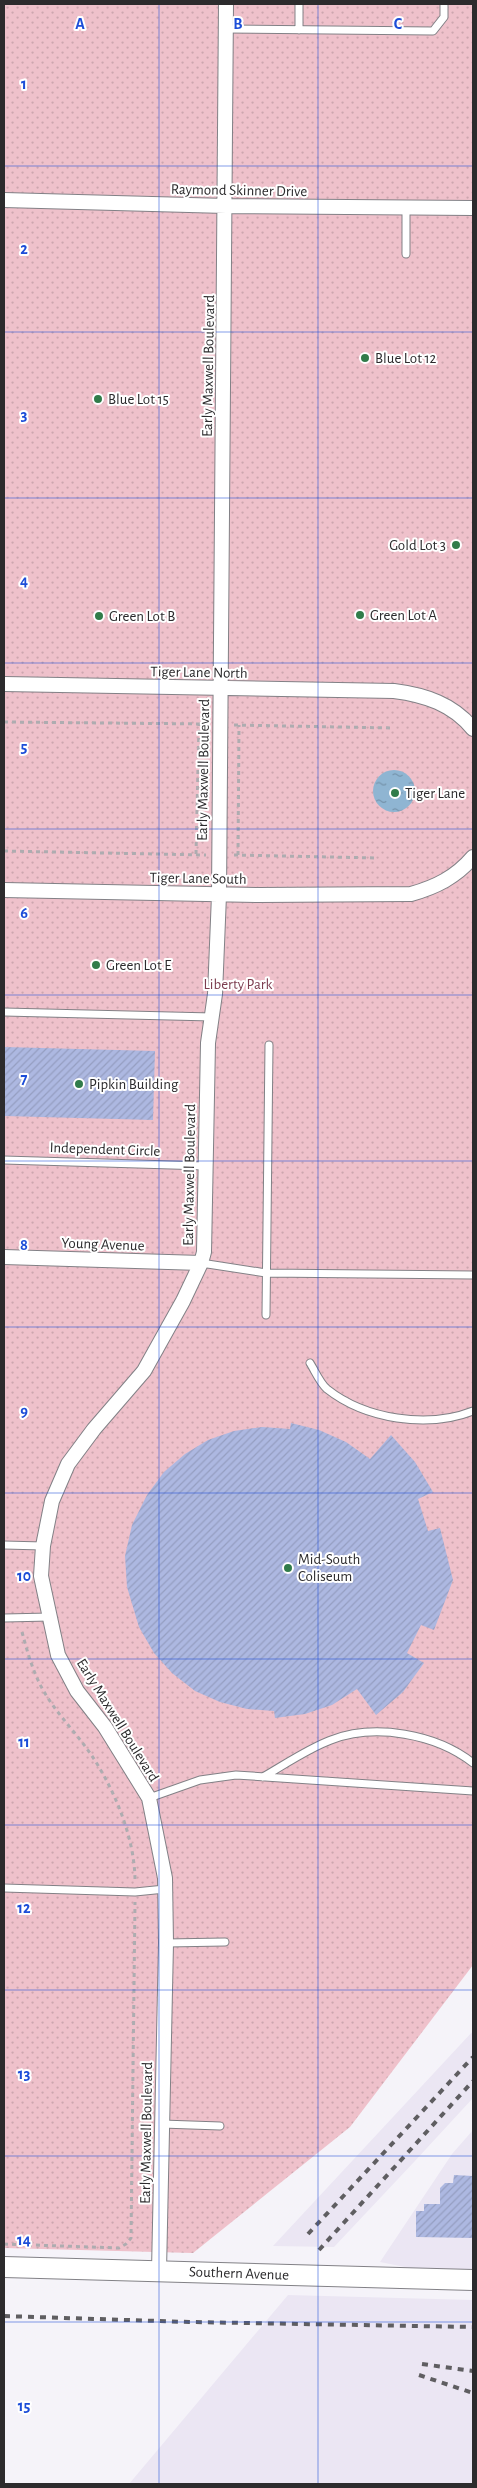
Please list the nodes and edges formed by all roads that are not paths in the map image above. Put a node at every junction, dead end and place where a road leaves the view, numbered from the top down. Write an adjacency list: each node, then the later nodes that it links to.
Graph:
1 (226, 4): 4 (street, Early Maxwell Boulevard)
2 (299, 4): 5 (lane)
3 (444, 4): 5 (lane)
4 (226, 29): 5 (lane); 7 (street, Early Maxwell Boulevard)
5 (299, 30)
6 (4, 200): 7 (street, Raymond Skinner Drive)
7 (226, 206): 8 (street, Raymond Skinner Drive); 12 (street, Early Maxwell Boulevard)
8 (406, 208): 9 (street, Raymond Skinner Drive); 10 (lane)
9 (473, 208)
10 (406, 254)
11 (4, 684): 12 (street, Tiger Lane North)
12 (221, 688): 13 (street, Tiger Lane North); 16 (street, Early Maxwell Boulevard)
13 (473, 729)
14 (473, 857): 16 (street, Tiger Lane South)
15 (4, 890): 16 (street, Tiger Lane South)
16 (219, 894): 18 (street, Early Maxwell Boulevard)
17 (4, 1012): 18 (lane)
18 (212, 1017): 21 (street, Early Maxwell Boulevard)
19 (268, 1045): 24 (lane)
20 (4, 1160): 21 (lane, Independent Circle)
21 (205, 1166): 23 (street, Early Maxwell Boulevard)
22 (4, 1257): 23 (street, Young Avenue)
23 (201, 1263): 24 (lane); 30 (street, Early Maxwell Boulevard)
24 (266, 1272): 25 (lane); 26 (lane)
25 (473, 1275)
26 (266, 1315)
27 (310, 1363): 28 (lane)
28 (473, 1410)
29 (4, 1545): 30 (lane)
30 (43, 1546): 31 (street, Early Maxwell Boulevard)
31 (50, 1617): 32 (lane); 36 (street, Early Maxwell Boulevard)
32 (4, 1618)
33 (473, 1763): 34 (lane)
34 (263, 1777): 35 (lane); 36 (lane)
35 (473, 1791)
36 (149, 1798): 38 (street, Early Maxwell Boulevard)
37 (4, 1888): 38 (lane)
38 (165, 1889): 40 (street, Early Maxwell Boulevard)
39 (225, 1942): 40 (lane)
40 (166, 1943): 41 (street, Early Maxwell Boulevard)
41 (162, 2124): 42 (lane); 44 (street, Early Maxwell Boulevard)
42 (220, 2126)
43 (4, 2267): 44 (main road, Southern Avenue)
44 (159, 2271): 45 (main road, Southern Avenue)
45 (473, 2280)

